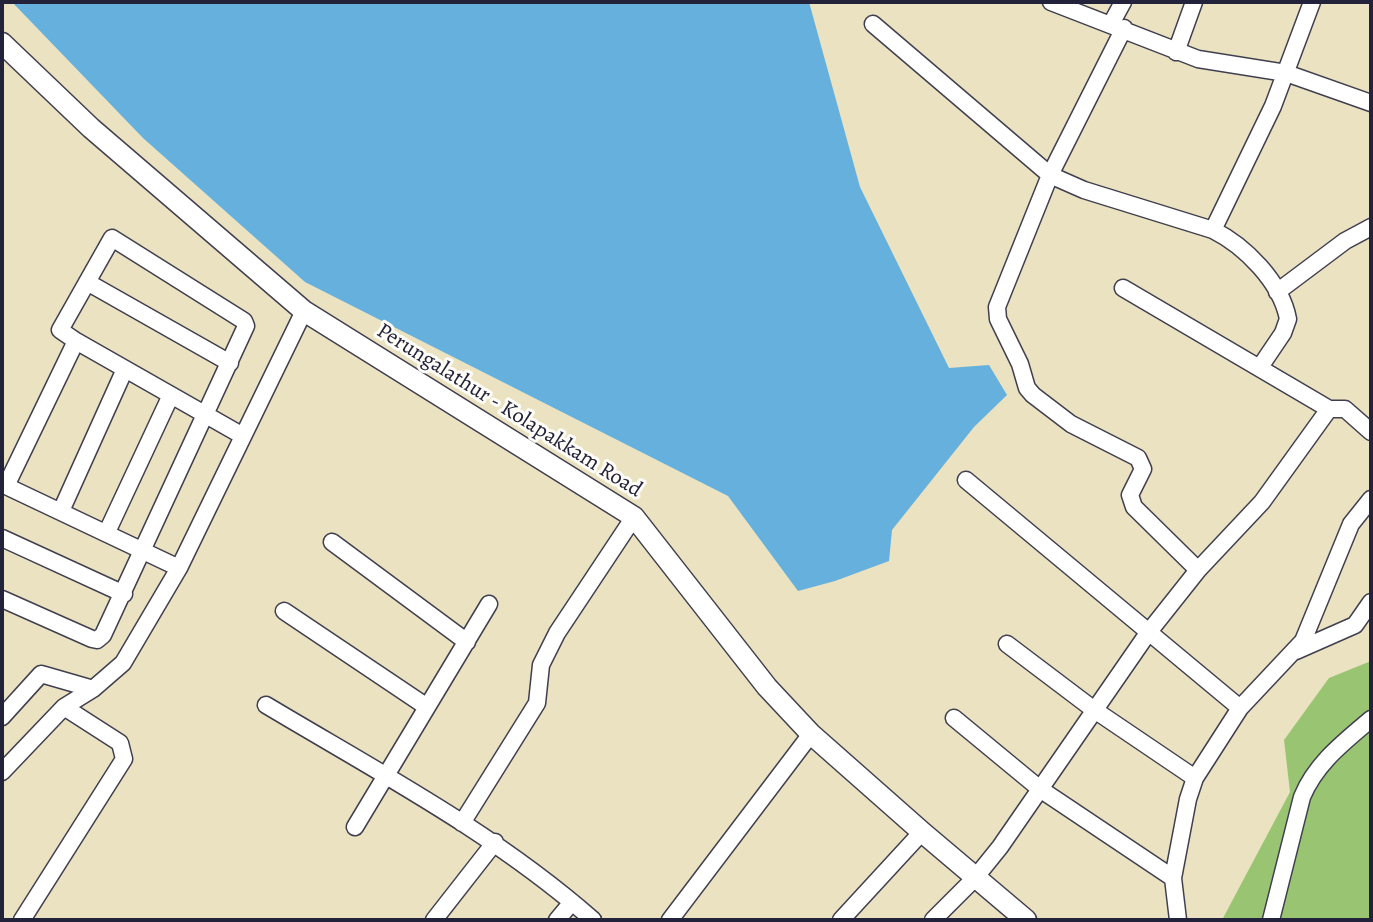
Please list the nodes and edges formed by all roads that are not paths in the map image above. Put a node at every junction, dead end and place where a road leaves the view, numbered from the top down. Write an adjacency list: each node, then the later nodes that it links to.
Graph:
1 (1051, 2): 6 (street)
2 (1123, 2): 6 (street)
3 (1194, 2): 8 (street)
4 (1312, 2): 9 (street)
5 (873, 24): 11 (street)
6 (1117, 26): 8 (street); 11 (street)
7 (2, 43): 17 (main road, Perungalathur - Kolapakkam Road)
8 (1176, 52): 9 (street)
9 (1286, 73): 10 (street); 13 (street)
10 (1371, 103)
11 (1050, 175): 13 (street); 37 (street)
12 (1371, 227): 16 (street)
13 (1213, 230): 16 (street)
14 (87, 282): 18 (street); 19 (street); 19 (street)
15 (1123, 288): 20 (street)
16 (1277, 292): 20 (street)
17 (304, 311): 26 (street); 31 (main road, Perungalathur - Kolapakkam Road)
18 (76, 341): 21 (street); 28 (street)
19 (230, 363): 24 (street)
20 (1260, 367): 23 (street)
21 (125, 369): 22 (street); 30 (street)
22 (171, 395): 24 (street); 32 (street)
23 (1329, 409): 25 (street); 37 (street)
24 (206, 415): 26 (street); 35 (street)
25 (1371, 432)
26 (243, 436): 36 (street)
27 (966, 480): 44 (street)
28 (4, 489): 30 (street)
29 (1371, 499): 47 (street)
30 (61, 511): 32 (street)
31 (634, 517): 57 (main road, Perungalathur - Kolapakkam Road); 62 (street)
32 (107, 532): 35 (street)
33 (2, 538): 38 (street)
34 (332, 542): 45 (street)
35 (142, 549): 36 (street); 38 (street)
36 (179, 568): 48 (street)
37 (1198, 570): 44 (street)
38 (124, 594): 39 (street)
39 (2, 599)
40 (1371, 602): 43 (street)
41 (489, 604): 45 (street)
42 (284, 611): 51 (street)
43 (1363, 624): 47 (street)
44 (1148, 633): 52 (street); 53 (street)
45 (467, 642): 51 (street)
46 (1007, 644): 53 (street)
47 (1296, 651): 52 (street)
48 (93, 689): 50 (street); 54 (street)
49 (266, 705): 59 (street)
50 (64, 707): 58 (street); 69 (street)
51 (427, 707): 59 (street)
52 (1240, 708): 60 (street)
53 (1093, 709): 60 (street); 61 (street)
54 (2, 717)
55 (954, 718): 61 (street)
56 (1371, 719): 78 (street)
57 (811, 734): 64 (main road, Perungalathur - Kolapakkam Road); 73 (street)
58 (2, 772)
59 (386, 774): 62 (street); 63 (street)
60 (1195, 778): 67 (street)
61 (1040, 789): 66 (street); 67 (street)
62 (462, 823): 65 (street)
63 (355, 827)
64 (922, 832): 66 (main road, Perungalathur - Kolapakkam Road); 74 (street)
65 (495, 842): 68 (street); 70 (street)
66 (975, 878): 75 (street); 76 (main road, Perungalathur - Kolapakkam Road)
67 (1173, 878): 77 (street)
68 (572, 902): 71 (street); 72 (street)
69 (22, 920)
70 (434, 920)
71 (557, 920)
72 (593, 920)
73 (670, 920)
74 (841, 920)
75 (933, 920)
76 (1026, 920)
77 (1178, 920)
78 (1271, 920)

